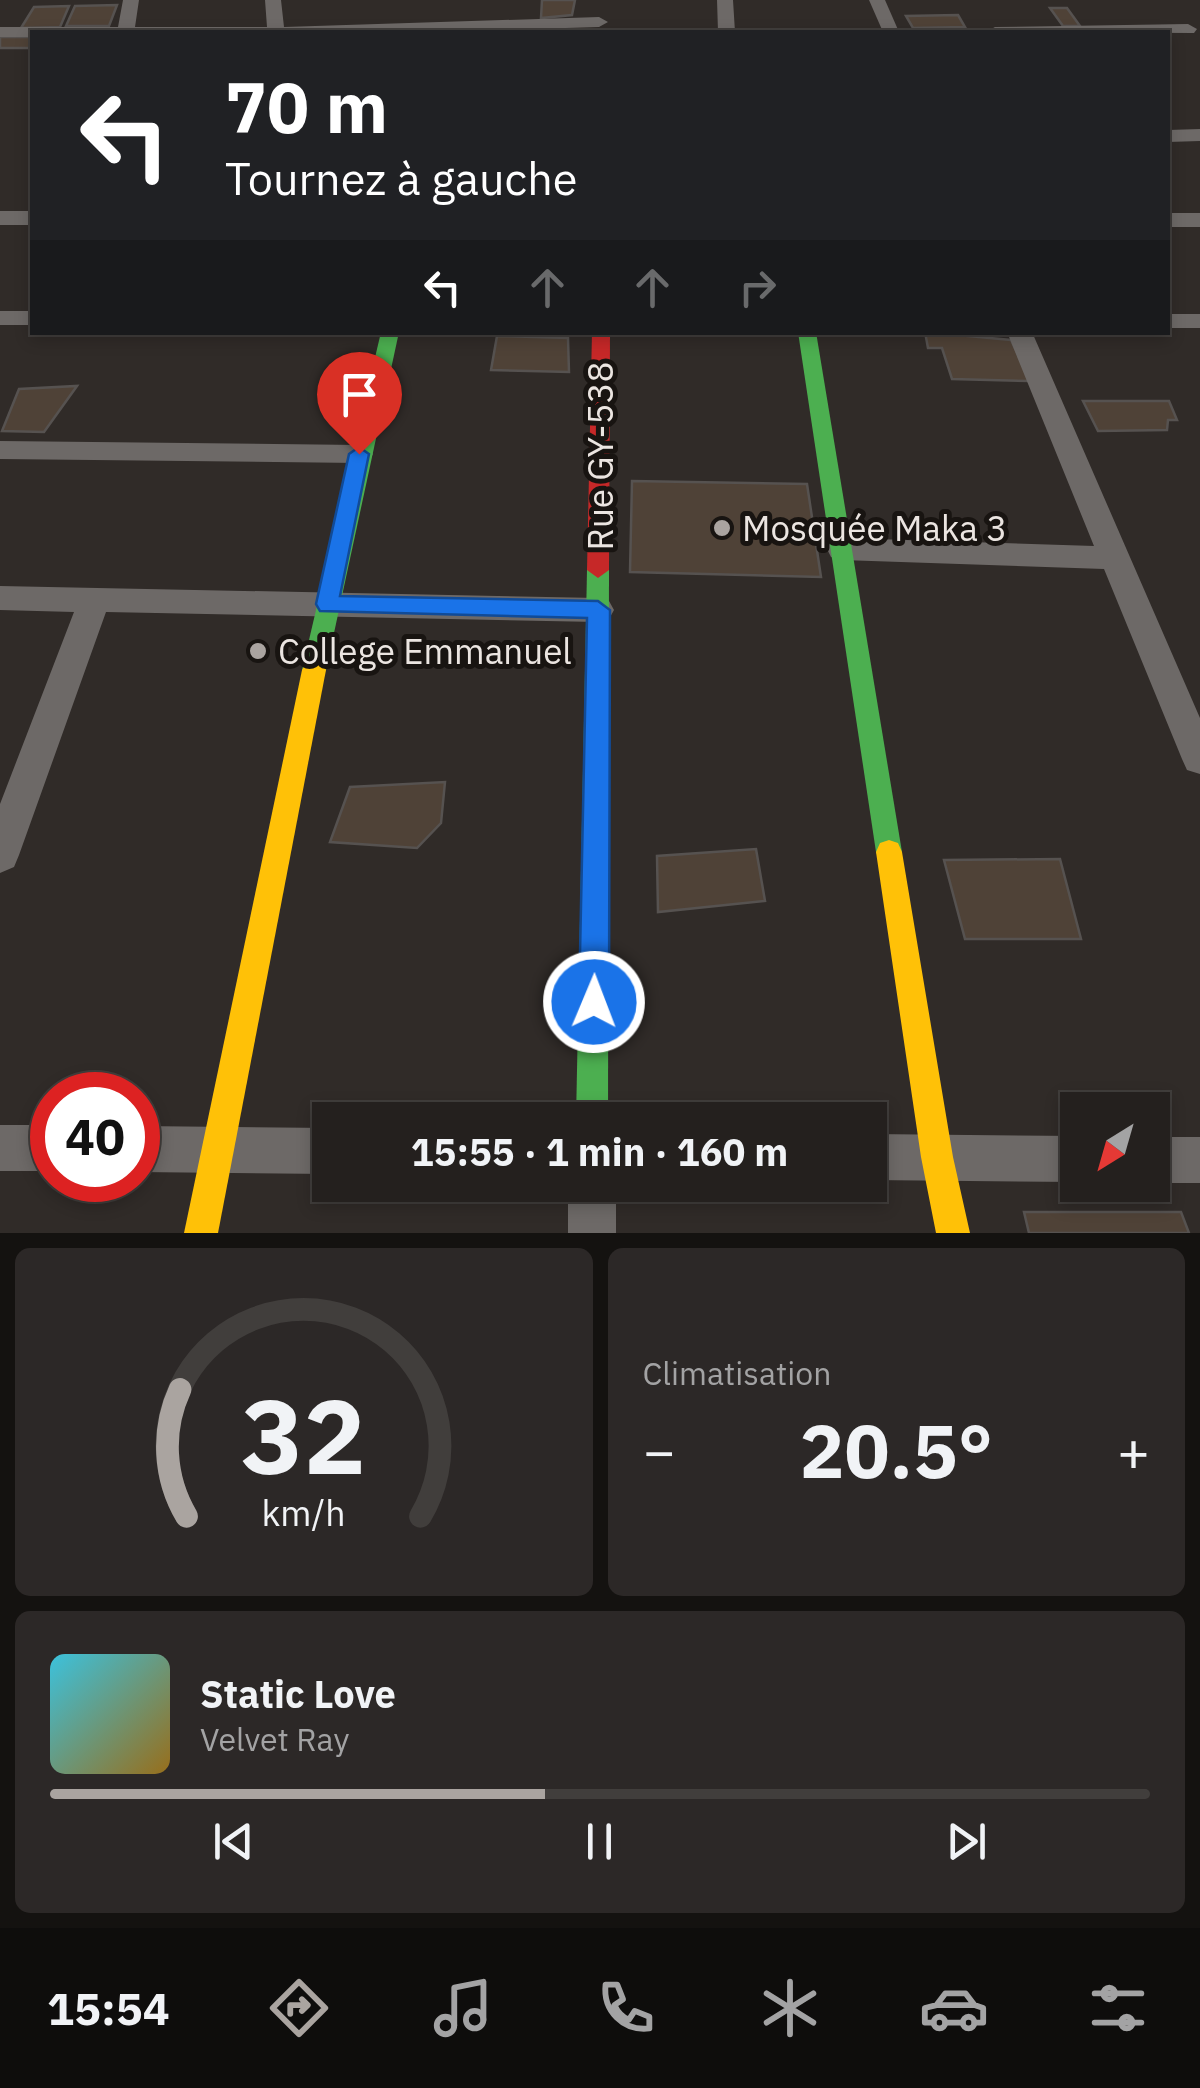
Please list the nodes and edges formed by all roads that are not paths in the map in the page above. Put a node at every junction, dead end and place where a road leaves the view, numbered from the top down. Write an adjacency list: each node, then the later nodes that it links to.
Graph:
1 (131, 0): 9 (street)
2 (273, 0): 10 (street)
3 (599, 0): 8 (street)
4 (725, 0): 12 (street)
5 (877, 0): 13 (street)
6 (1174, 14): 16 (street)
7 (420, 24): 8 (street); 11 (street)
8 (599, 27)
9 (126, 30)
10 (276, 30)
11 (312, 30)
12 (727, 30)
13 (890, 30)
14 (0, 32): 15 (street)
15 (30, 32)
16 (1194, 36)
17 (1200, 135): 18 (street)
18 (1170, 136)
19 (0, 218): 20 (street)
20 (30, 218)
21 (1170, 220): 22 (street)
22 (1200, 220)
23 (0, 318): 24 (street)
24 (30, 318)
25 (1170, 321): 26 (street)
26 (1200, 321)
27 (389, 335): 32 (street)
28 (601, 335): 38 (street, Rue GY-538)
29 (807, 335): 33 (street)
30 (1020, 335): 34 (street)
31 (0, 450): 32 (street)
32 (359, 454): 37 (street)
33 (842, 549): 34 (street); 48 (street)
34 (1115, 558): 39 (street)
35 (0, 598): 36 (street)
36 (94, 600): 37 (street); 40 (street)
37 (328, 604): 38 (street); 45 (street)
38 (598, 610): 41 (street, Rue GY-538)
39 (1200, 759)
40 (0, 854)
41 (592, 1102)
42 (0, 1148): 43 (street)
43 (30, 1148)
44 (160, 1149): 45 (street)
45 (218, 1150): 46 (street); 53 (street)
46 (312, 1151)
47 (887, 1156): 48 (street)
48 (938, 1157): 49 (street); 55 (street)
49 (1060, 1159)
50 (1170, 1160): 51 (street)
51 (1200, 1160)
52 (592, 1202): 54 (street)
53 (201, 1233)
54 (592, 1233)
55 (953, 1233)

